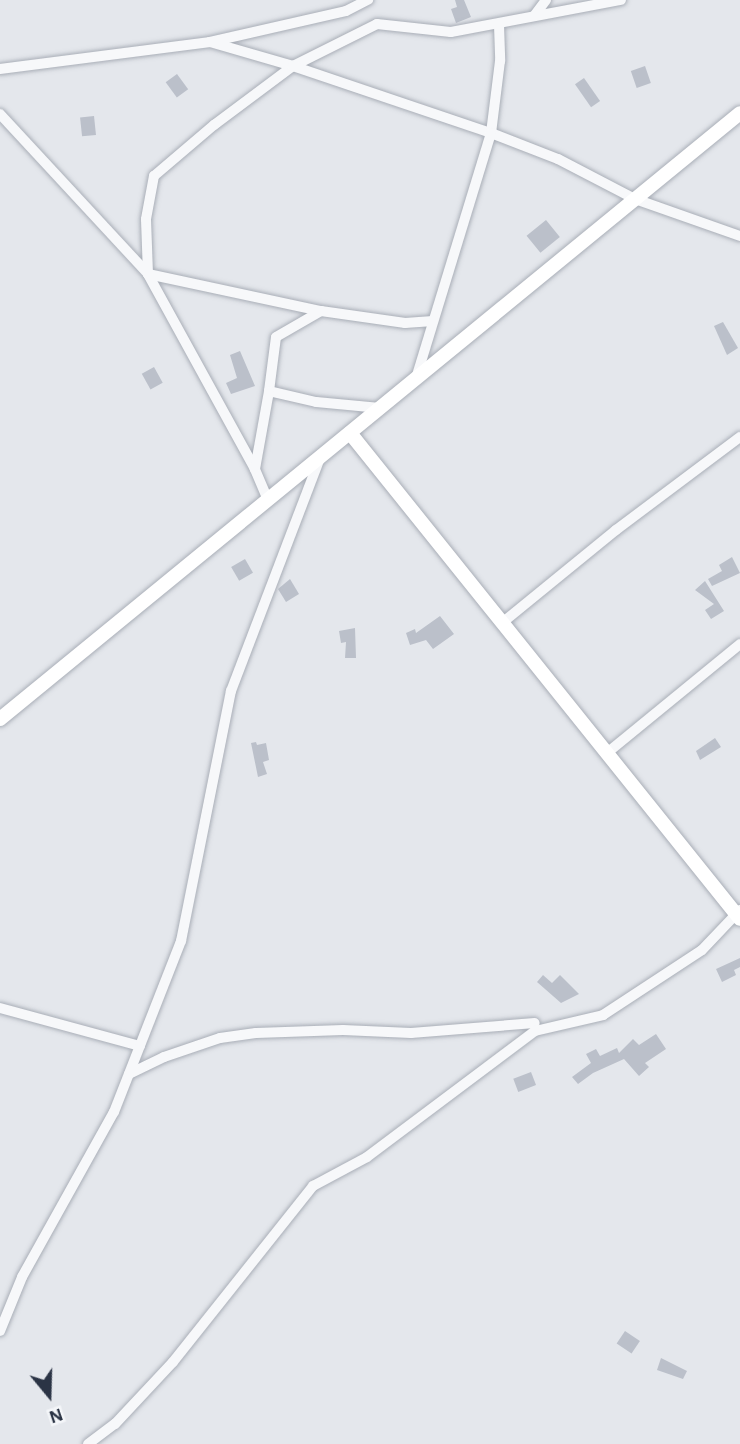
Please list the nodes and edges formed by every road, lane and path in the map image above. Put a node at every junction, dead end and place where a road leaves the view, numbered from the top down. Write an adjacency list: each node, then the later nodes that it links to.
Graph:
1 (368, 0): 6 (street)
2 (546, 0): 4 (street)
3 (621, 0): 4 (street)
4 (534, 16): 5 (street)
5 (499, 25): 7 (street); 11 (street)
6 (210, 42): 7 (street); 8 (street)
7 (293, 66): 11 (street); 14 (street)
8 (0, 69)
9 (740, 113): 12 (street)
10 (0, 114): 14 (street)
11 (492, 133): 12 (street); 16 (street)
12 (635, 199): 13 (street); 17 (street)
13 (740, 236)
14 (148, 274): 15 (street); 23 (street)
15 (321, 310): 16 (street); 18 (street)
16 (433, 321): 17 (street)
17 (415, 379): 19 (street)
18 (269, 391): 19 (street); 23 (street)
19 (380, 408): 20 (street)
20 (350, 433): 22 (street); 25 (street)
21 (740, 437): 25 (street)
22 (320, 457): 24 (street); 32 (street)
23 (255, 469): 24 (street)
24 (268, 499): 27 (street)
25 (502, 623): 28 (street)
26 (740, 644): 28 (street)
27 (0, 719)
28 (607, 753): 29 (street)
29 (738, 914): 35 (street)
30 (0, 1008): 32 (street)
31 (535, 1023): 33 (street)
32 (140, 1046): 33 (street)
33 (129, 1074): 34 (street)
34 (0, 1331)
35 (88, 1444)

